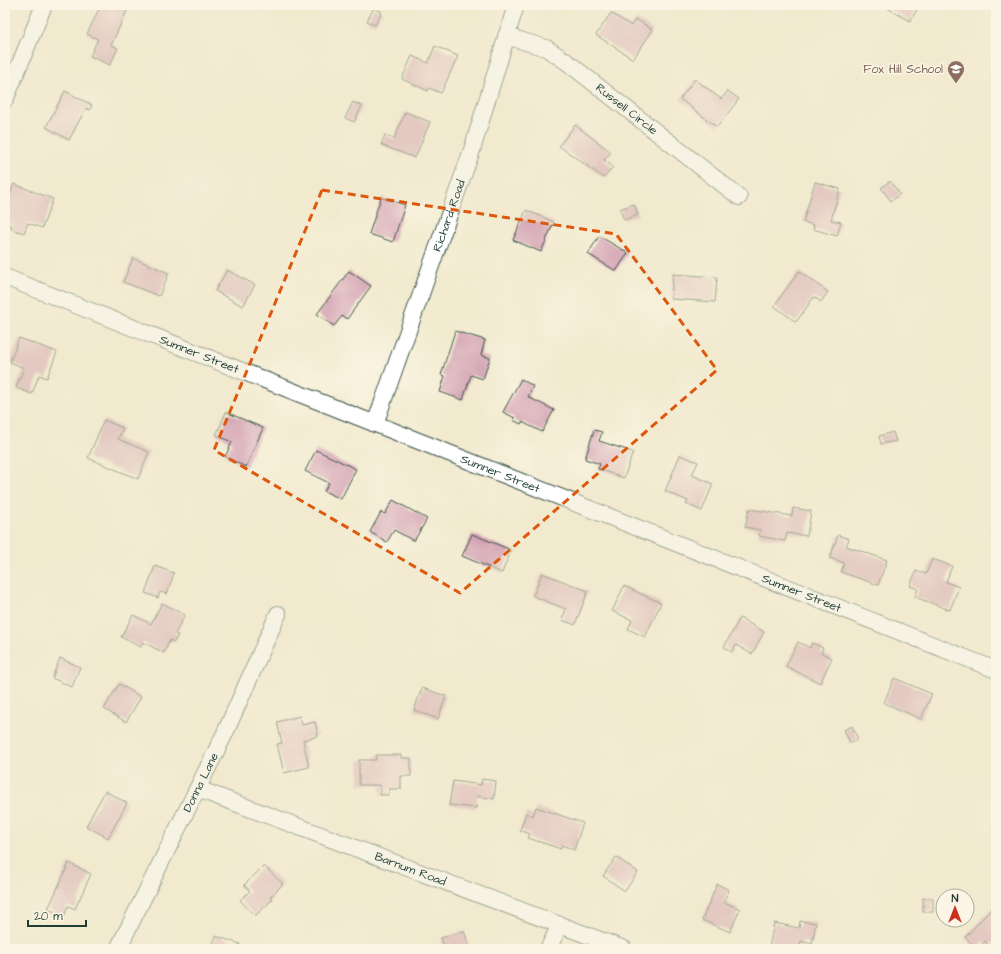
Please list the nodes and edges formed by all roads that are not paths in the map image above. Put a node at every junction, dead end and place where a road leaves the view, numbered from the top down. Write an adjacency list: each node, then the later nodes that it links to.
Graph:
1 (44, 5): 4 (street)
2 (516, 5): 3 (street, Richard Road)
3 (506, 36): 5 (street, Russell Circle); 7 (street, Richard Road)
4 (5, 100)
5 (739, 197)
6 (5, 277): 7 (street, Sumner Street)
7 (375, 424): 9 (street, Sumner Street)
8 (278, 614): 10 (street, Donna Lane)
9 (996, 670)
10 (198, 789): 11 (street, Barnum Road); 12 (street, Donna Lane)
11 (560, 925): 13 (street); 14 (street, Barnum Road)
12 (118, 949)
13 (548, 949)
14 (624, 949)

